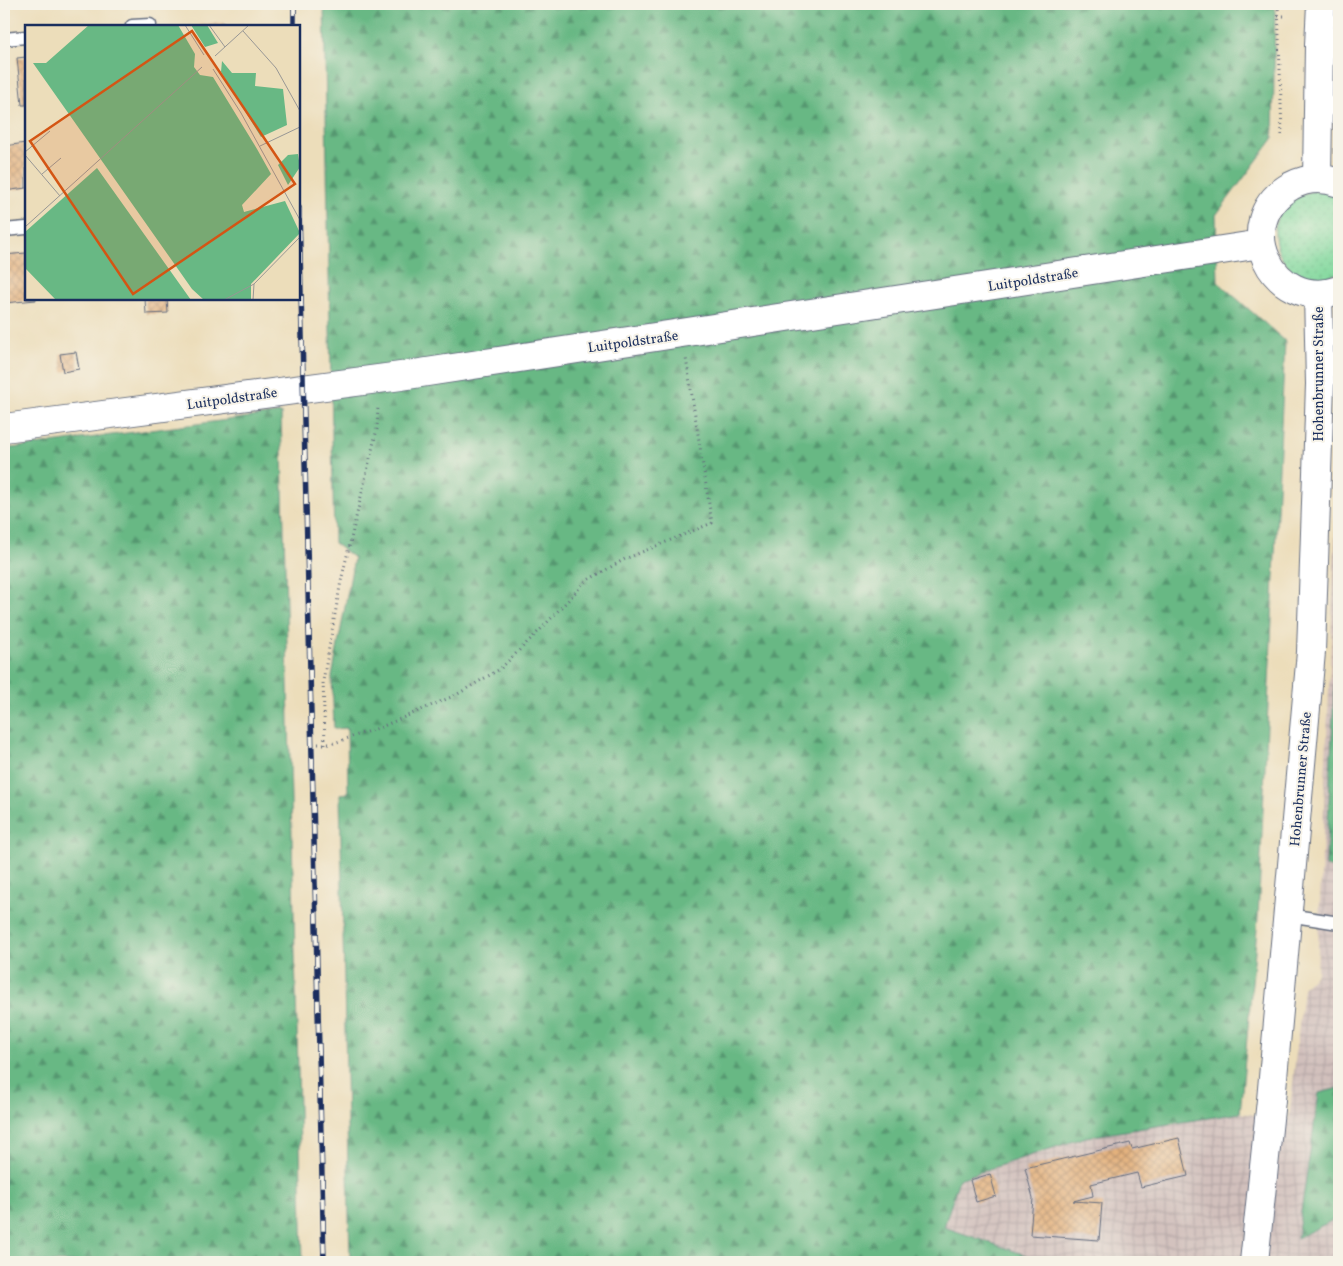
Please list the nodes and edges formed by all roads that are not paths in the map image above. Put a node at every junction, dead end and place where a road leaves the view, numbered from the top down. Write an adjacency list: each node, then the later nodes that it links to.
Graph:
1 (1321, 4): 6 (street)
2 (150, 24): 3 (lane)
3 (141, 25)
4 (25, 37): 5 (lane)
5 (4, 39)
6 (1328, 181): 9 (street)
7 (25, 228): 8 (lane)
8 (4, 230)
9 (1261, 244): 10 (street); 11 (street, Luitpoldstraße)
10 (1329, 292): 12 (street, Hohenbrunner Straße)
11 (4, 428)
12 (1288, 915): 13 (lane); 14 (street, Hohenbrunner Straße)
13 (1339, 923)
14 (1254, 1262)

